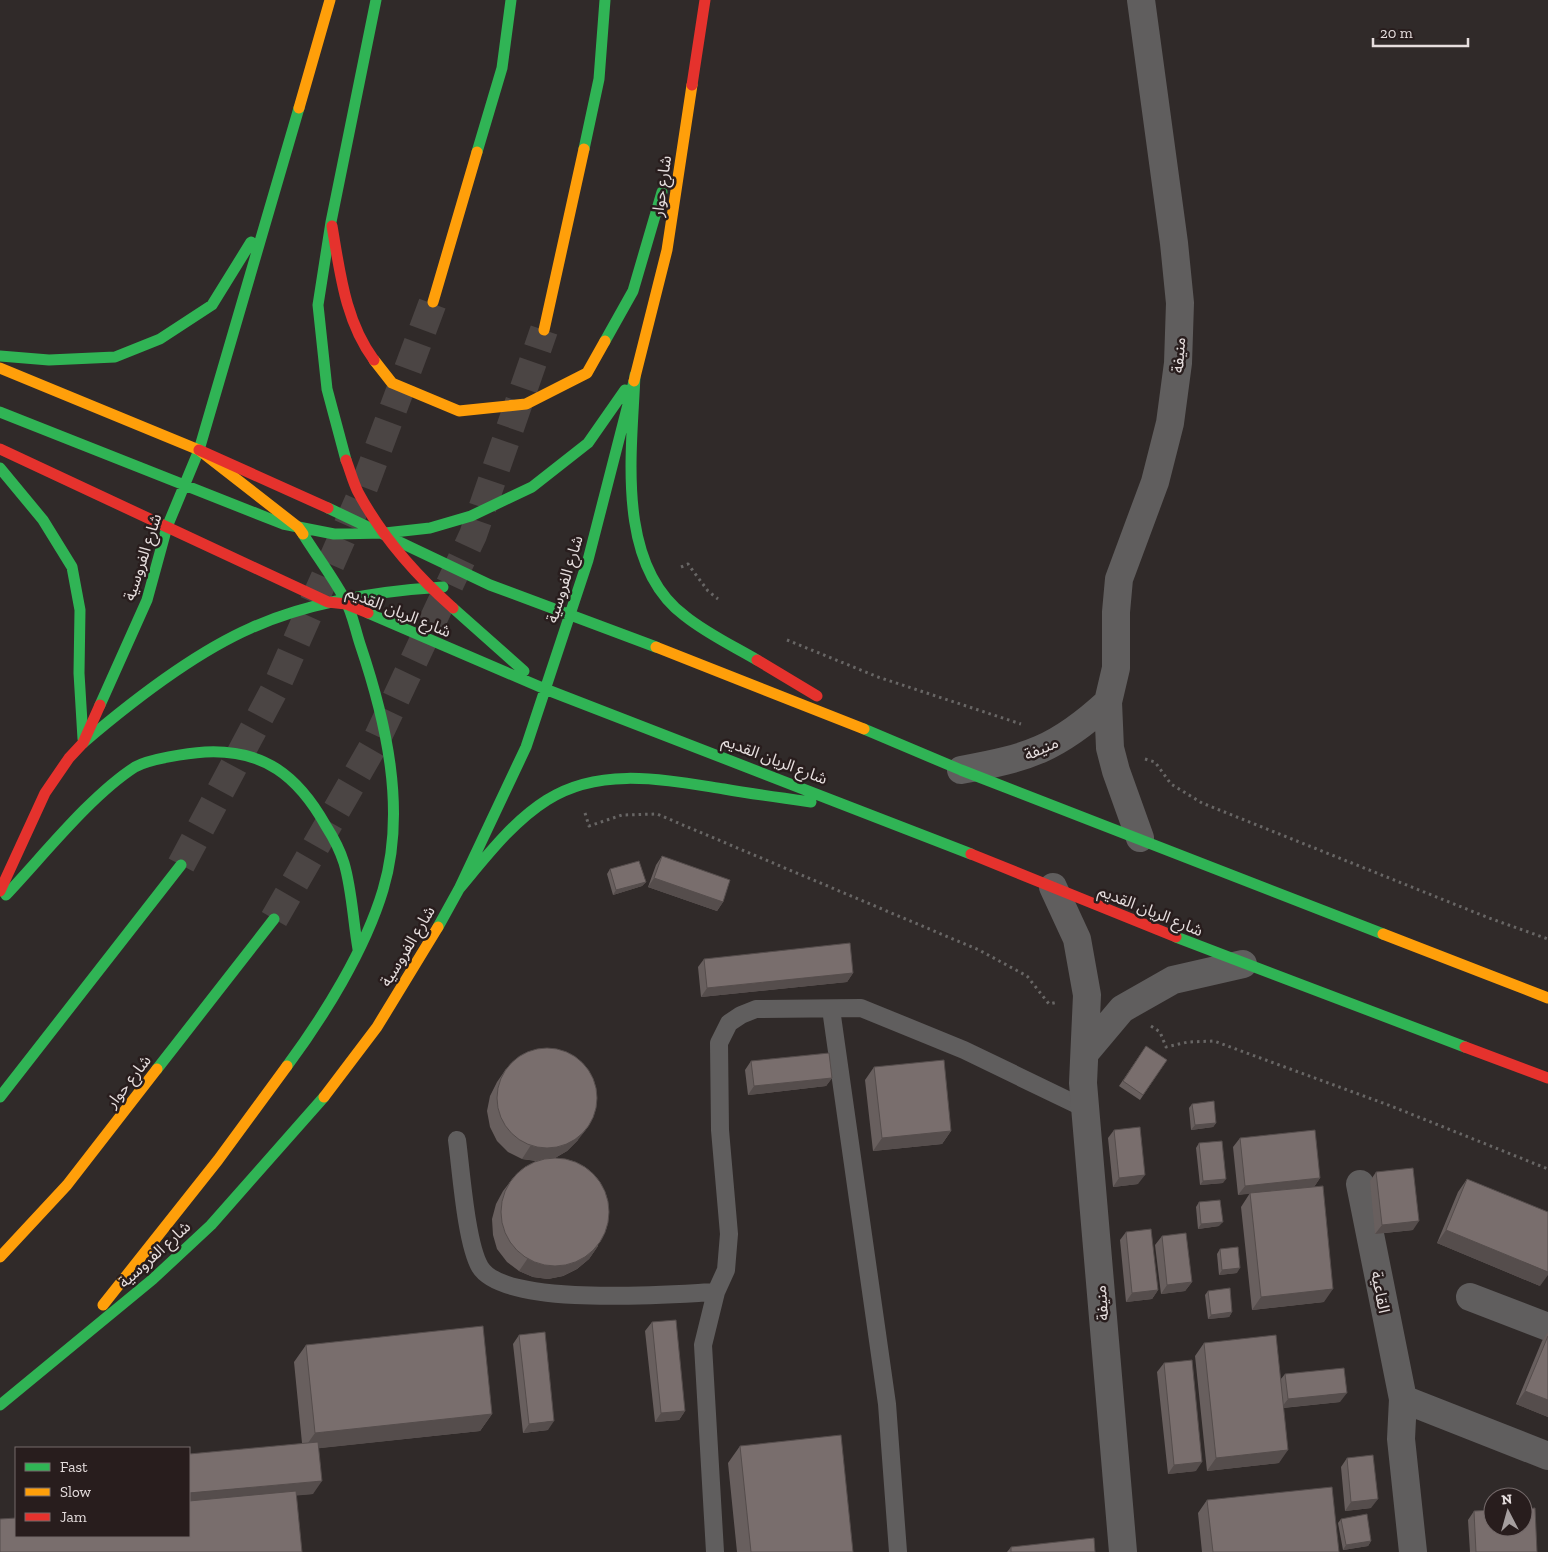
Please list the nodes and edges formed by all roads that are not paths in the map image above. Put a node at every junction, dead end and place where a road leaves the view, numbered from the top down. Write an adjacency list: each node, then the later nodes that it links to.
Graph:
1 (330, 0): 8 (main road)
2 (376, 0): 9 (main road)
3 (510, 0): 10 (main road)
4 (605, 0): 11 (main road)
5 (705, 0): 7 (main road, شارع حوار)
6 (1141, 0): 29 (street, منيفة)
7 (691, 91): 9 (main road); 14 (main road, شارع حوار)
8 (269, 214): 12 (main road); 17 (main road, شارع الفروسية)
9 (331, 222): 22 (main road)
10 (433, 302)
11 (544, 330)
12 (0, 356)
13 (0, 368): 17 (main road)
14 (635, 375): 22 (main road); 27 (main road, شارع الفروسية); 30 (main road)
15 (0, 412): 19 (main road)
16 (0, 449): 20 (main road, شارع الريان القديم)
17 (199, 450): 19 (main road, شارع الفروسية); 21 (main road); 22 (main road)
18 (0, 468): 31 (main road)
19 (184, 486): 20 (main road, شارع الفروسية); 21 (main road)
20 (167, 527): 25 (main road, شارع الريان القديم); 31 (main road, شارع الفروسية)
21 (298, 527): 22 (main road); 26 (main road)
22 (385, 532): 23 (main road); 24 (main road)
23 (490, 584): 24 (main road); 27 (main road)
24 (429, 587): 26 (main road); 28 (main road)
25 (328, 602): 26 (main road); 31 (main road)
26 (346, 602): 28 (main road, شارع الريان القديم); 41 (main road)
27 (571, 614): 28 (main road, شارع الفروسية); 30 (main road)
28 (545, 689): 33 (main road, شارع الريان القديم); 37 (main road, شارع الفروسية)
29 (1108, 702): 32 (street, منيفة); 34 (street, منيفة)
30 (885, 737): 32 (main road)
31 (83, 743): 38 (main road, شارع الفروسية)
32 (961, 770): 34 (main road)
33 (859, 809): 36 (main road, شارع الريان القديم); 37 (main road)
34 (1140, 838): 43 (main road)
35 (181, 866): 47 (main road)
36 (1053, 887): 42 (main road, شارع الريان القديم); 45 (street, منيفة)
37 (459, 889): 55 (main road, شارع الفروسية)
38 (0, 891)
39 (0, 902): 41 (main road)
40 (274, 919): 51 (main road, شارع حوار)
41 (359, 951): 55 (main road)
42 (1243, 964): 45 (street); 46 (main road, شارع الريان القديم)
43 (1548, 998)
44 (832, 1008): 48 (lane); 52 (lane); 60 (lane)
45 (1085, 1053): 48 (street, منيفة)
46 (1548, 1078)
47 (0, 1097)
48 (1084, 1108): 61 (street, منيفة)
49 (457, 1140): 52 (lane)
50 (1360, 1184): 56 (street, القاعية)
51 (0, 1257)
52 (716, 1292): 59 (lane)
53 (1470, 1297): 54 (street)
54 (1548, 1327)
55 (72, 1344): 57 (main road, شارع الفروسية)
56 (1403, 1399): 58 (street); 62 (street, القاعية)
57 (0, 1405)
58 (1548, 1456)
59 (716, 1552)
60 (898, 1552)
61 (1123, 1552)
62 (1413, 1552)

